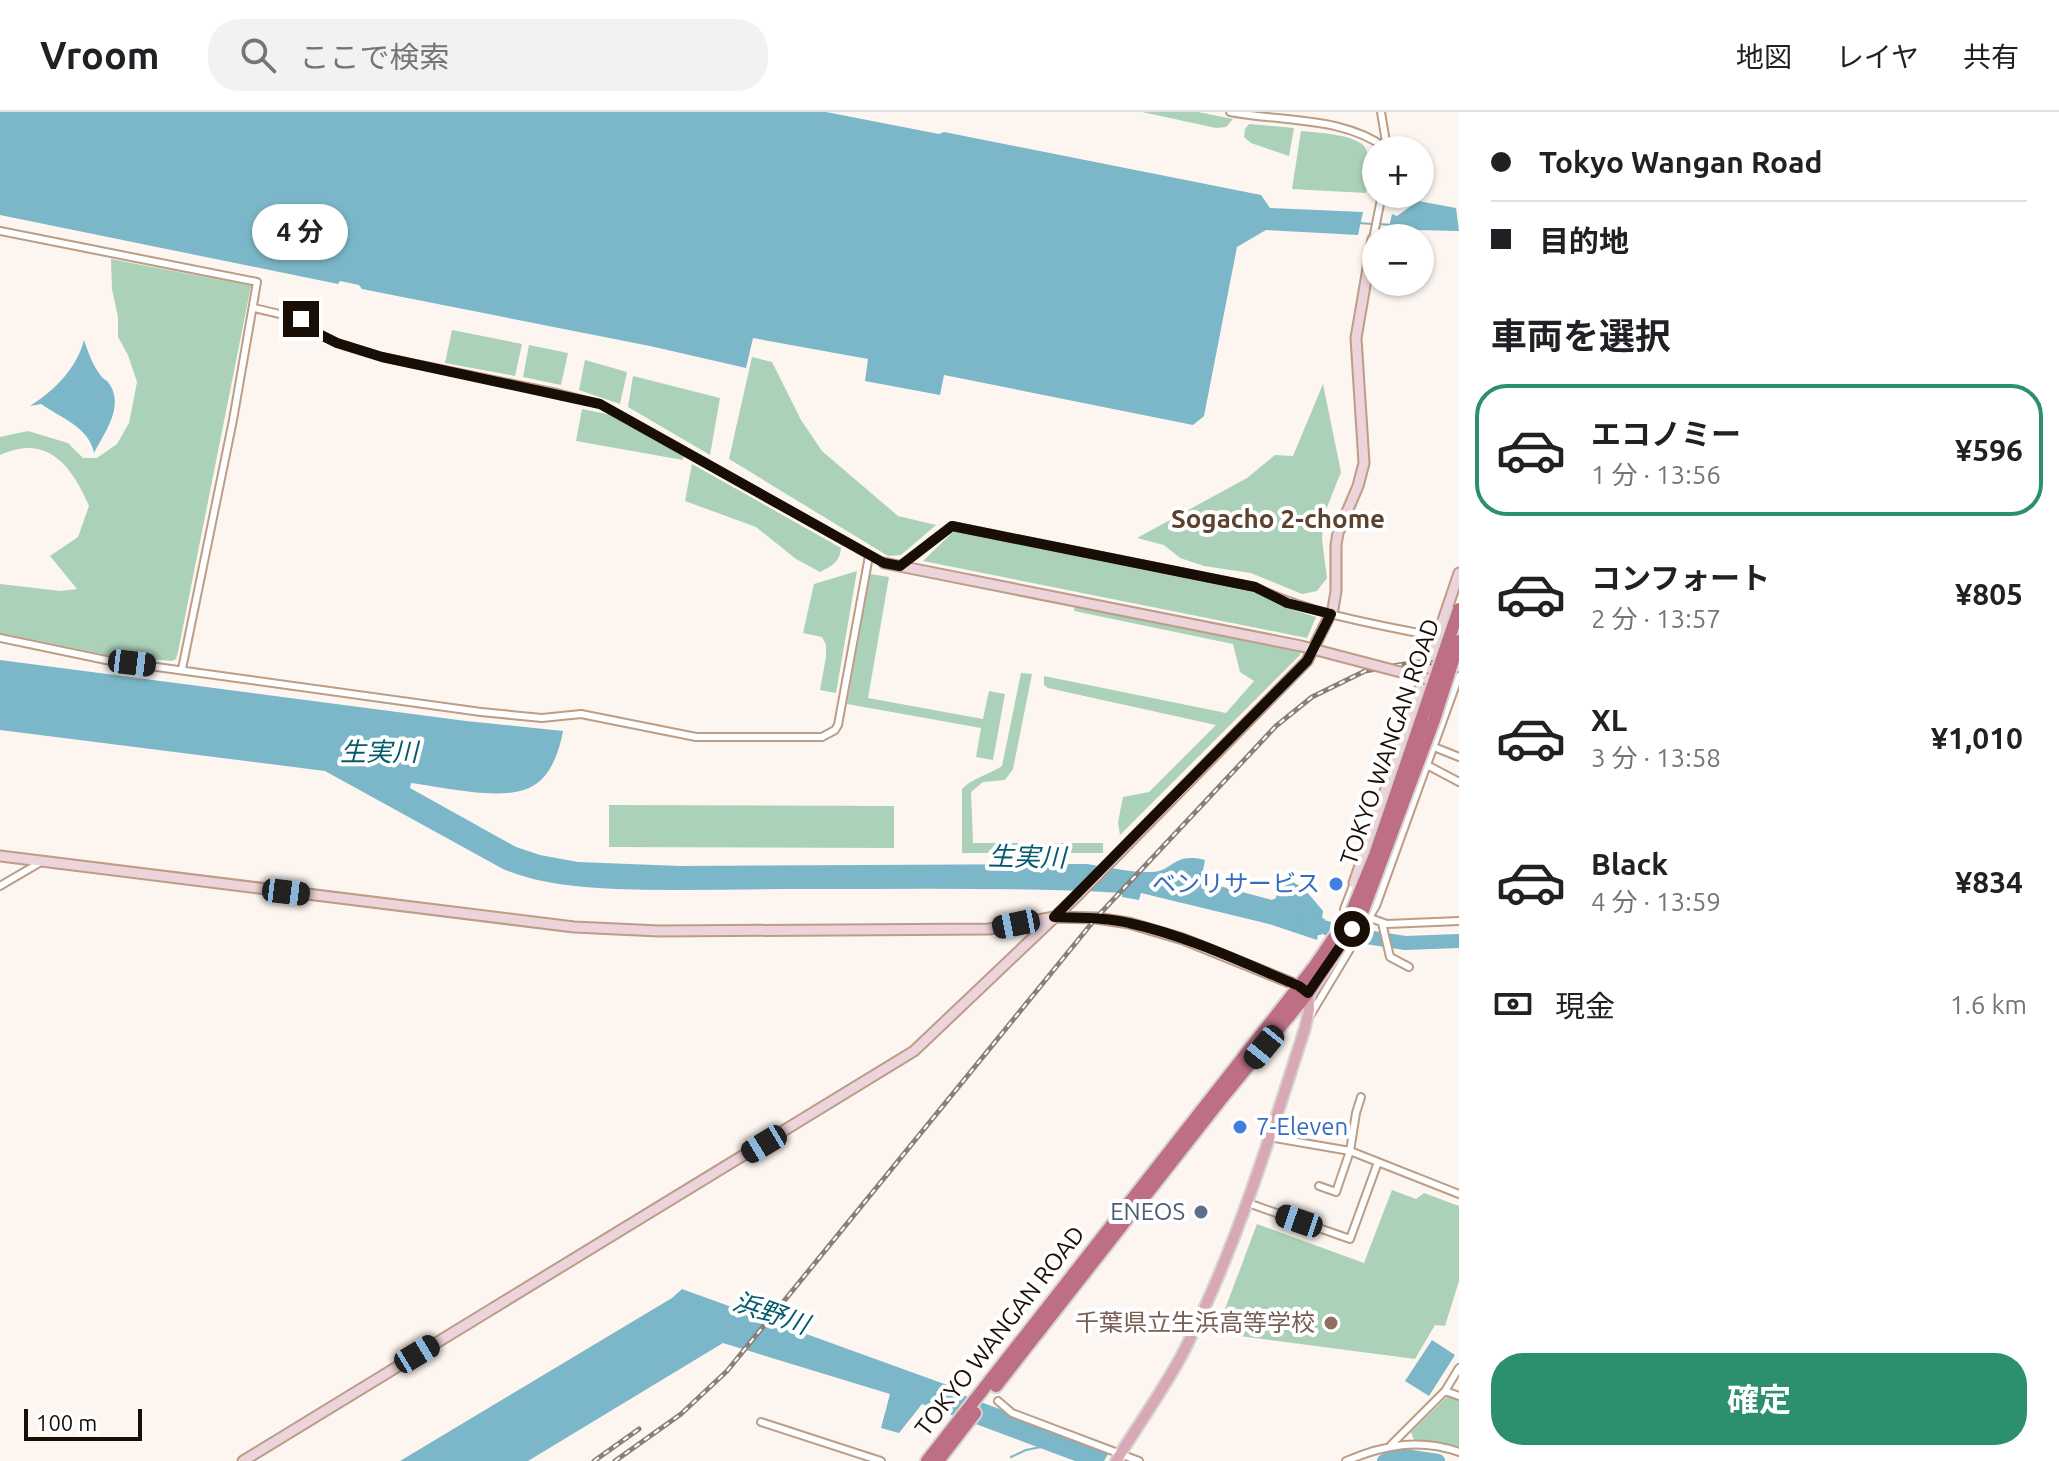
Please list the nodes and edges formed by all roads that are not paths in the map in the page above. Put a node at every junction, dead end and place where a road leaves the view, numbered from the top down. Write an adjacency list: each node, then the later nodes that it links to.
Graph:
1 (1230, 112): 3 (street)
2 (1381, 112): 4 (street)
3 (1366, 136)
4 (1385, 136)
5 (0, 231): 7 (street)
6 (1363, 296): 13 (street)
7 (254, 308): 8 (street); 17 (street)
8 (869, 556): 9 (street); 17 (street)
9 (884, 563): 10 (street)
10 (900, 566): 13 (street); 19 (street, bridge)
11 (1459, 573): 14 (street)
12 (1459, 609): 19 (highway, TOKYO WANGAN ROAD, bridge)
13 (1331, 614): 14 (street); 30 (street)
14 (1438, 637): 28 (street)
15 (0, 638): 17 (street)
16 (1459, 641): 19 (highway, TOKYO WANGAN ROAD, bridge)
17 (182, 669)
18 (1459, 676): 20 (street)
19 (1441, 682): 34 (highway, TOKYO WANGAN ROAD, bridge); 35 (highway, TOKYO WANGAN ROAD, bridge)
20 (1447, 712): 21 (street); 22 (street)
21 (1459, 714)
22 (1434, 747): 23 (street); 24 (street)
23 (1459, 757)
24 (1427, 765): 25 (street); 31 (street)
25 (1459, 782)
26 (0, 856): 27 (street)
27 (41, 862): 29 (street); 30 (street)
28 (1354, 883): 34 (street)
29 (0, 886)
30 (1054, 917): 37 (street); 55 (street)
31 (1368, 921): 33 (street); 35 (street)
32 (1459, 921): 33 (street)
33 (1382, 923): 36 (street)
34 (1344, 924): 35 (highway, TOKYO WANGAN ROAD)
35 (1336, 954): 37 (highway, TOKYO WANGAN ROAD); 38 (street)
36 (1409, 967)
37 (1304, 990): 38 (main road); 51 (highway, TOKYO WANGAN ROAD)
38 (1305, 1028): 40 (main road)
39 (1361, 1097): 41 (street)
40 (1269, 1137): 41 (street); 45 (main road)
41 (1350, 1151): 42 (street); 43 (street)
42 (1378, 1162): 44 (street); 45 (street)
43 (1319, 1186)
44 (1459, 1194)
45 (1248, 1203): 54 (main road)
46 (1459, 1368): 47 (street)
47 (1445, 1391): 48 (street); 52 (street)
48 (1459, 1396)
49 (998, 1401): 54 (street)
50 (761, 1422): 56 (street)
51 (962, 1423): 57 (highway, TOKYO WANGAN ROAD); 58 (highway, TOKYO WANGAN ROAD)
52 (1391, 1445): 53 (street); 60 (street)
53 (1459, 1452)
54 (1118, 1457): 59 (street)
55 (243, 1461)
56 (881, 1461)
57 (927, 1461)
58 (938, 1461)
59 (1139, 1461)
60 (1346, 1461)

